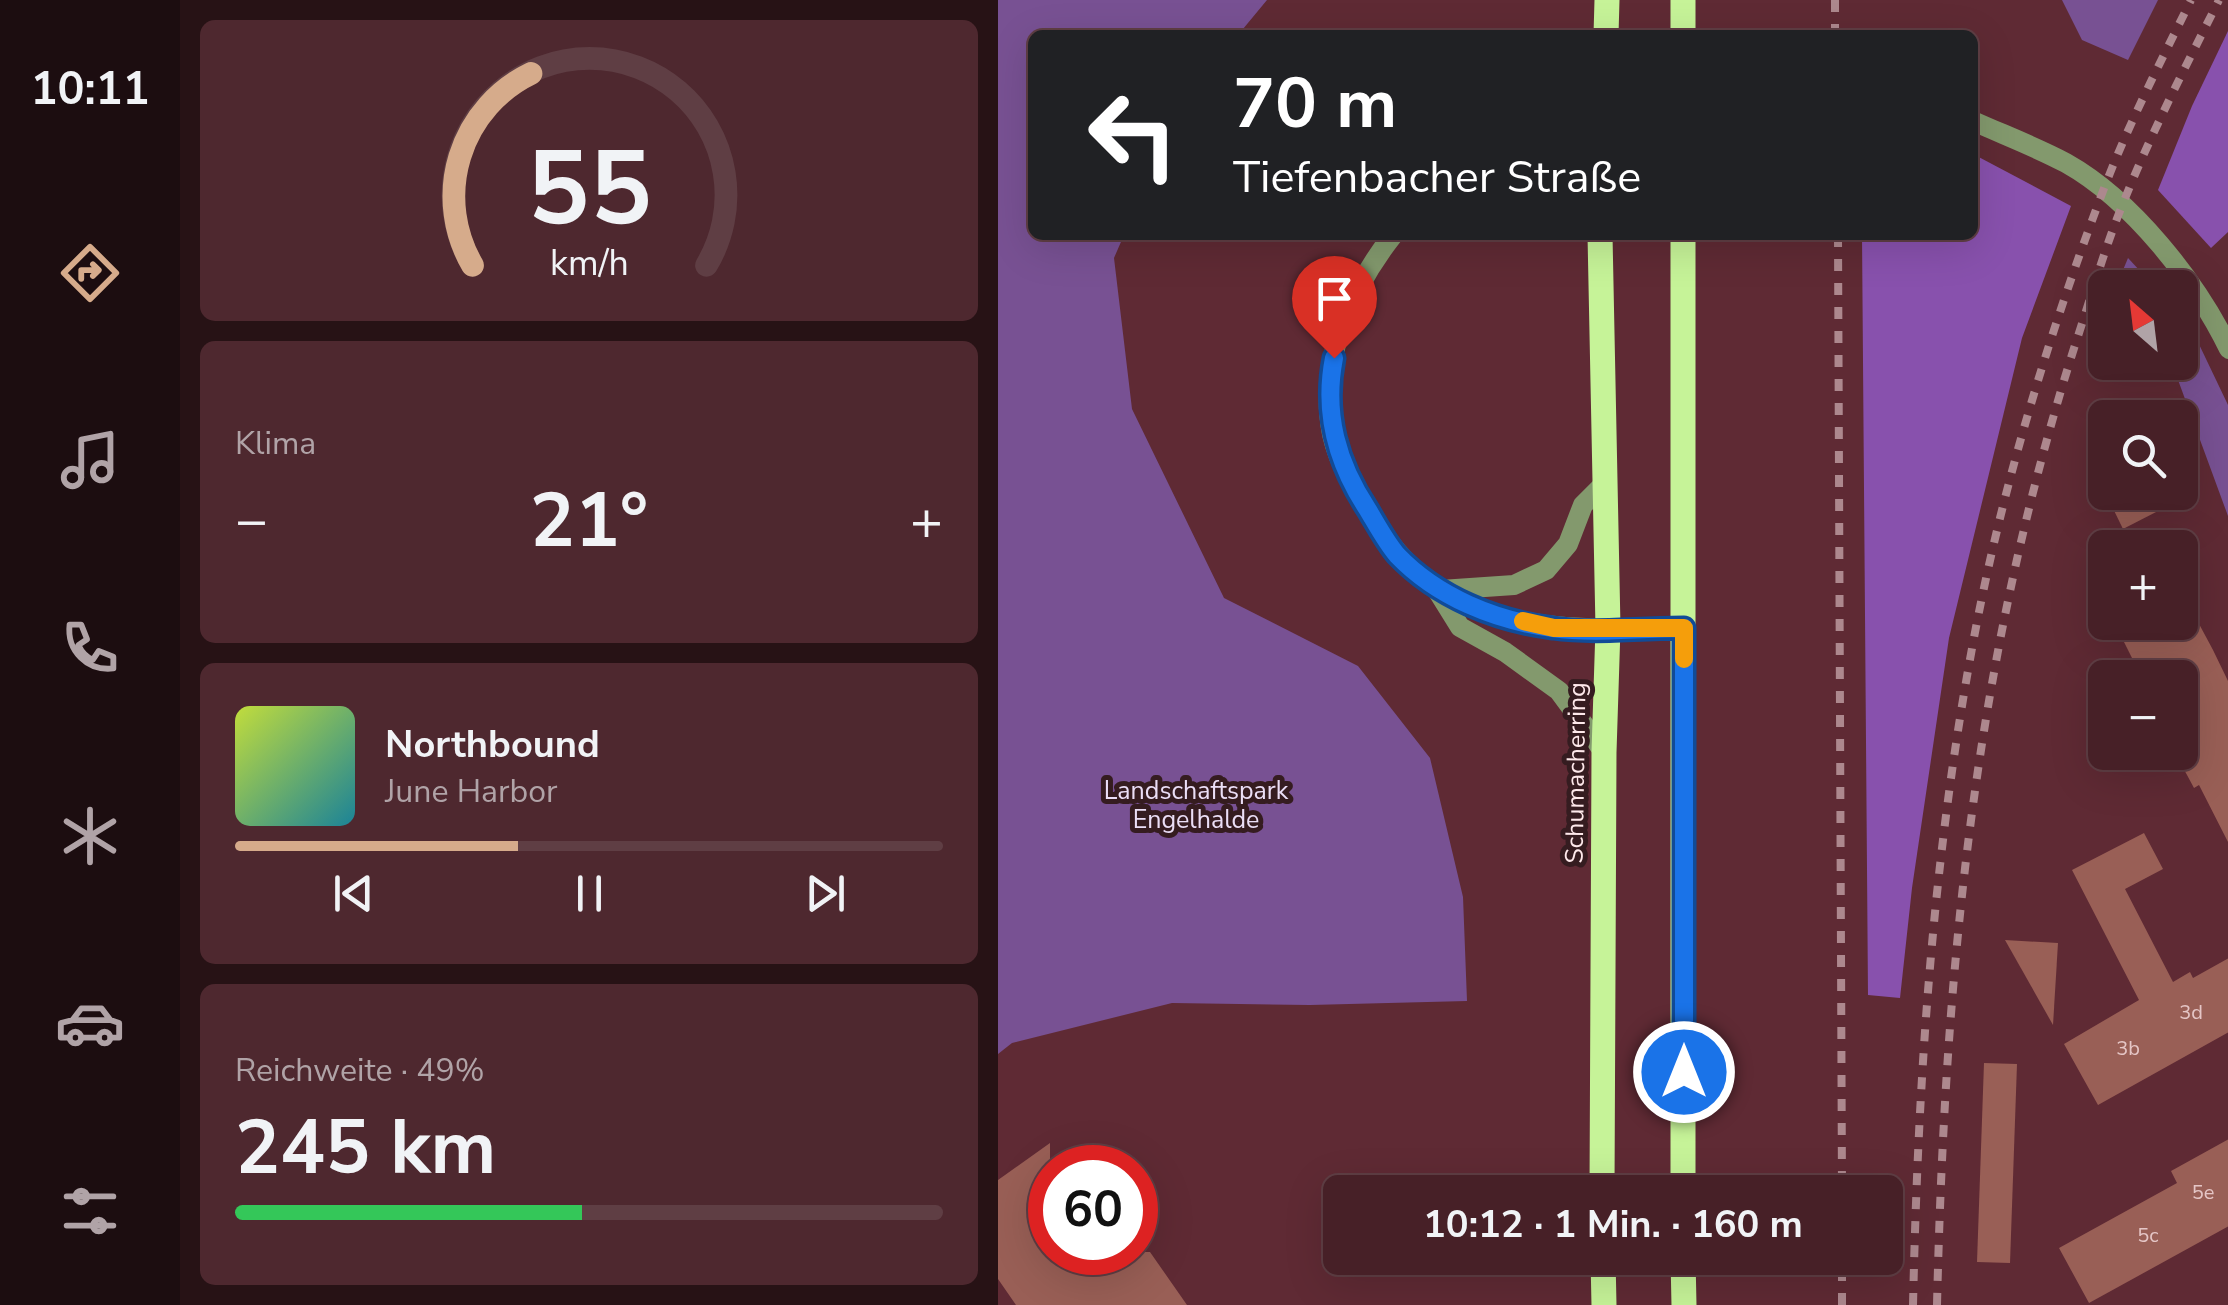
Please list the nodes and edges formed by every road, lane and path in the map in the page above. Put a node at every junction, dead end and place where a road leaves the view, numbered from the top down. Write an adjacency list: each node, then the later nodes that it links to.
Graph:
1 (1606, 0): 3 (main road)
2 (1683, 0): 4 (main road)
3 (1606, 30)
4 (1683, 30)
5 (1978, 123): 9 (street)
6 (1389, 240): 11 (street)
7 (1600, 240): 10 (main road, Schumacherring)
8 (1683, 240): 13 (main road)
9 (2228, 349)
10 (1604, 484): 11 (street); 12 (main road, Schumacherring)
11 (1437, 590): 12 (street); 14 (street)
12 (1608, 628): 13 (street); 14 (main road, Schumacherring)
13 (1684, 628): 16 (main road)
14 (1604, 752): 15 (main road, Schumacherring)
15 (1602, 1175)
16 (1683, 1175)
17 (1603, 1275): 19 (main road)
18 (1684, 1275): 20 (main road)
19 (1604, 1305)
20 (1684, 1305)

